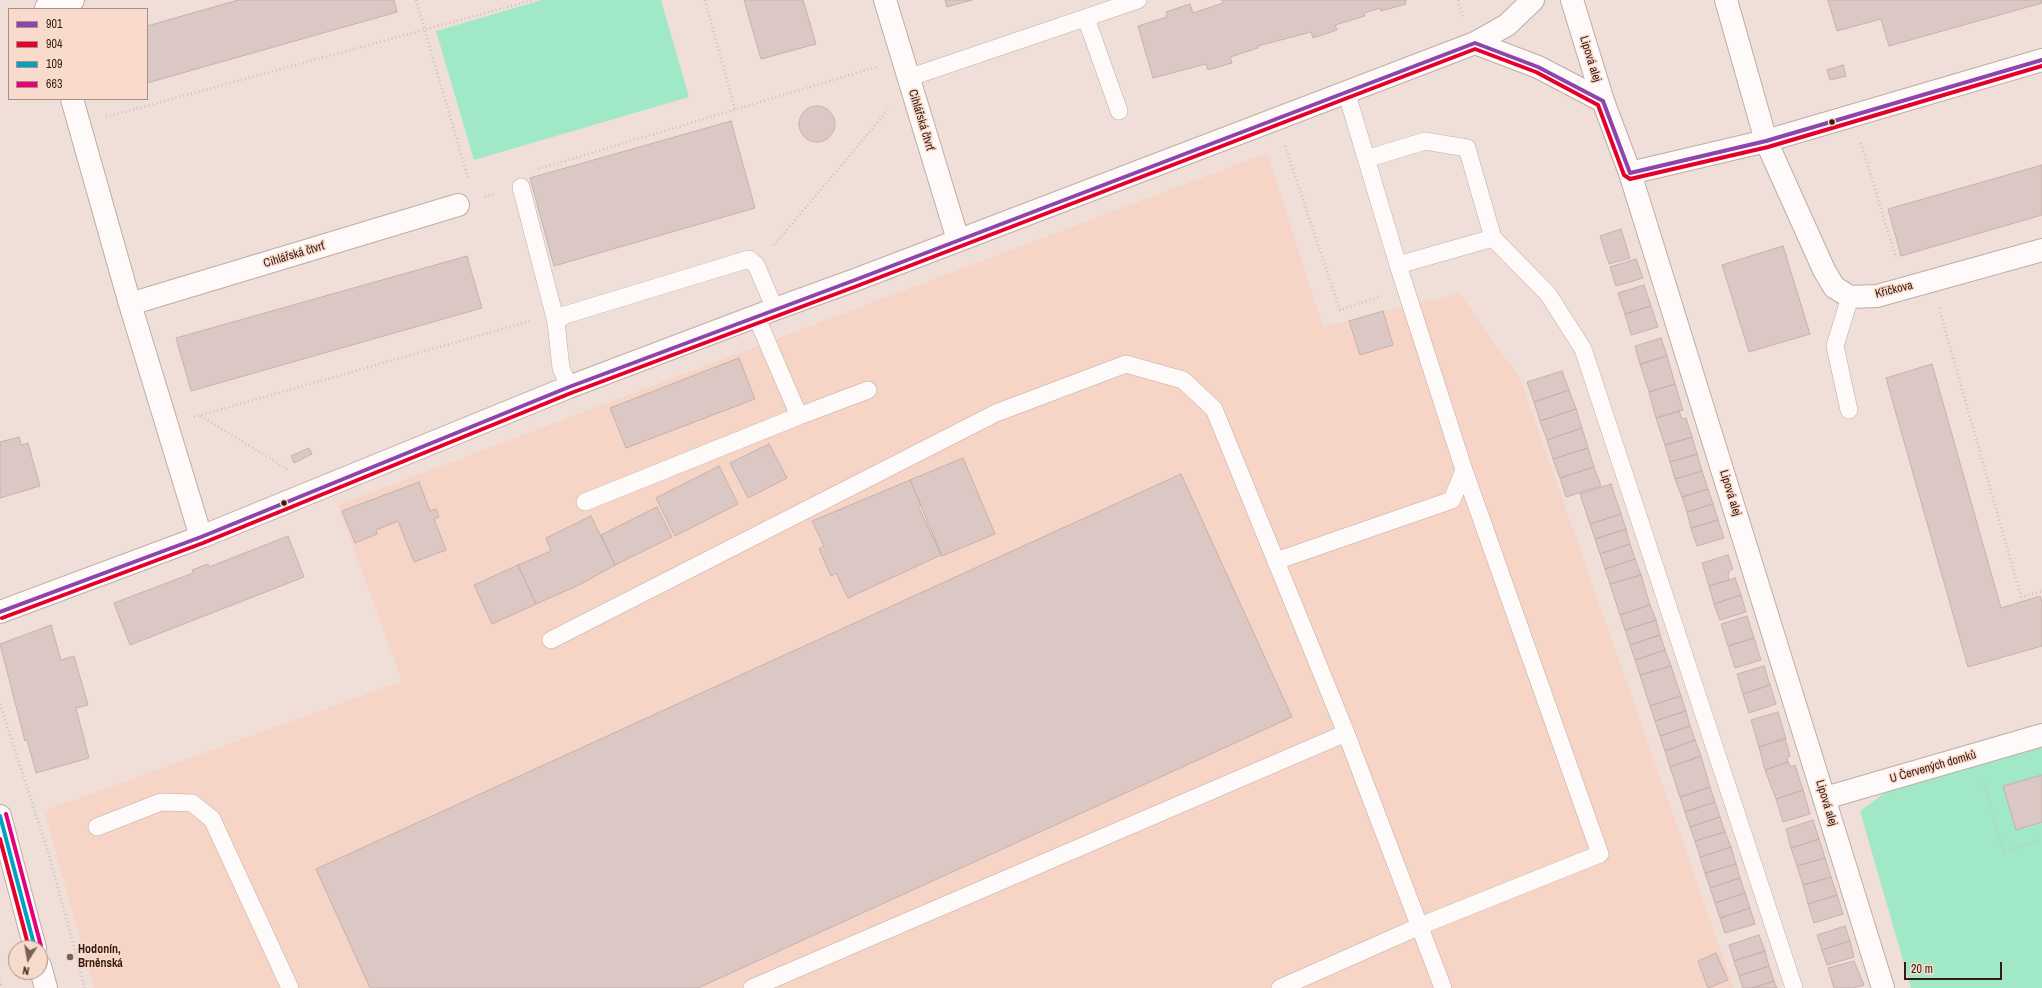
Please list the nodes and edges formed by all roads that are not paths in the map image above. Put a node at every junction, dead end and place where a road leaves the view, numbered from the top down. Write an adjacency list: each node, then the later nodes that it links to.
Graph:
1 (74, 0): 7 (street)
2 (885, 0): 11 (street, Cihlářská čtvrť)
3 (1138, 0): 8 (lane)
4 (1533, 0): 9 (street)
5 (1572, 0): 14 (street, Lipová alej)
6 (1726, 0): 16 (street)
7 (45, 6)
8 (1086, 18): 11 (lane); 15 (lane)
9 (1475, 42): 12 (street); 14 (street)
10 (2042, 60): 16 (street)
11 (905, 68): 22 (street, Cihlářská čtvrť)
12 (1346, 91): 17 (lane); 22 (street)
13 (72, 100): 26 (street)
14 (1603, 101): 18 (street, Lipová alej)
15 (1119, 111)
16 (1766, 141): 18 (street); 25 (street)
17 (1366, 159): 21 (lane); 24 (lane)
18 (1630, 173): 41 (street, Lipová alej)
19 (521, 187): 28 (lane)
20 (466, 203): 26 (street, Cihlářská čtvrť)
21 (1493, 238): 24 (lane); 50 (lane)
22 (958, 240): 27 (street)
23 (2042, 250): 25 (street, Křičkova)
24 (1398, 265): 33 (lane)
25 (1850, 297): 31 (lane)
26 (130, 304): 35 (street)
27 (766, 312): 28 (lane); 29 (street); 32 (lane)
28 (555, 318): 29 (lane)
29 (569, 387): 35 (street)
30 (868, 390): 32 (lane)
31 (1849, 410)
32 (800, 416): 34 (lane)
33 (1464, 470): 36 (lane); 44 (lane)
34 (585, 502)
35 (201, 536): 37 (street)
36 (1276, 561): 38 (lane); 39 (lane)
37 (0, 612)
38 (551, 640)
39 (1346, 733): 44 (lane); 47 (lane)
40 (2042, 735): 41 (street, U Červených domků)
41 (1825, 798): 51 (street, Lipová alej)
42 (0, 816): 45 (street)
43 (98, 827): 46 (lane)
44 (1420, 926): 48 (lane); 49 (lane)
45 (33, 940)
46 (290, 988)
47 (752, 988)
48 (1280, 988)
49 (1443, 988)
50 (1794, 988)
51 (1883, 988)

